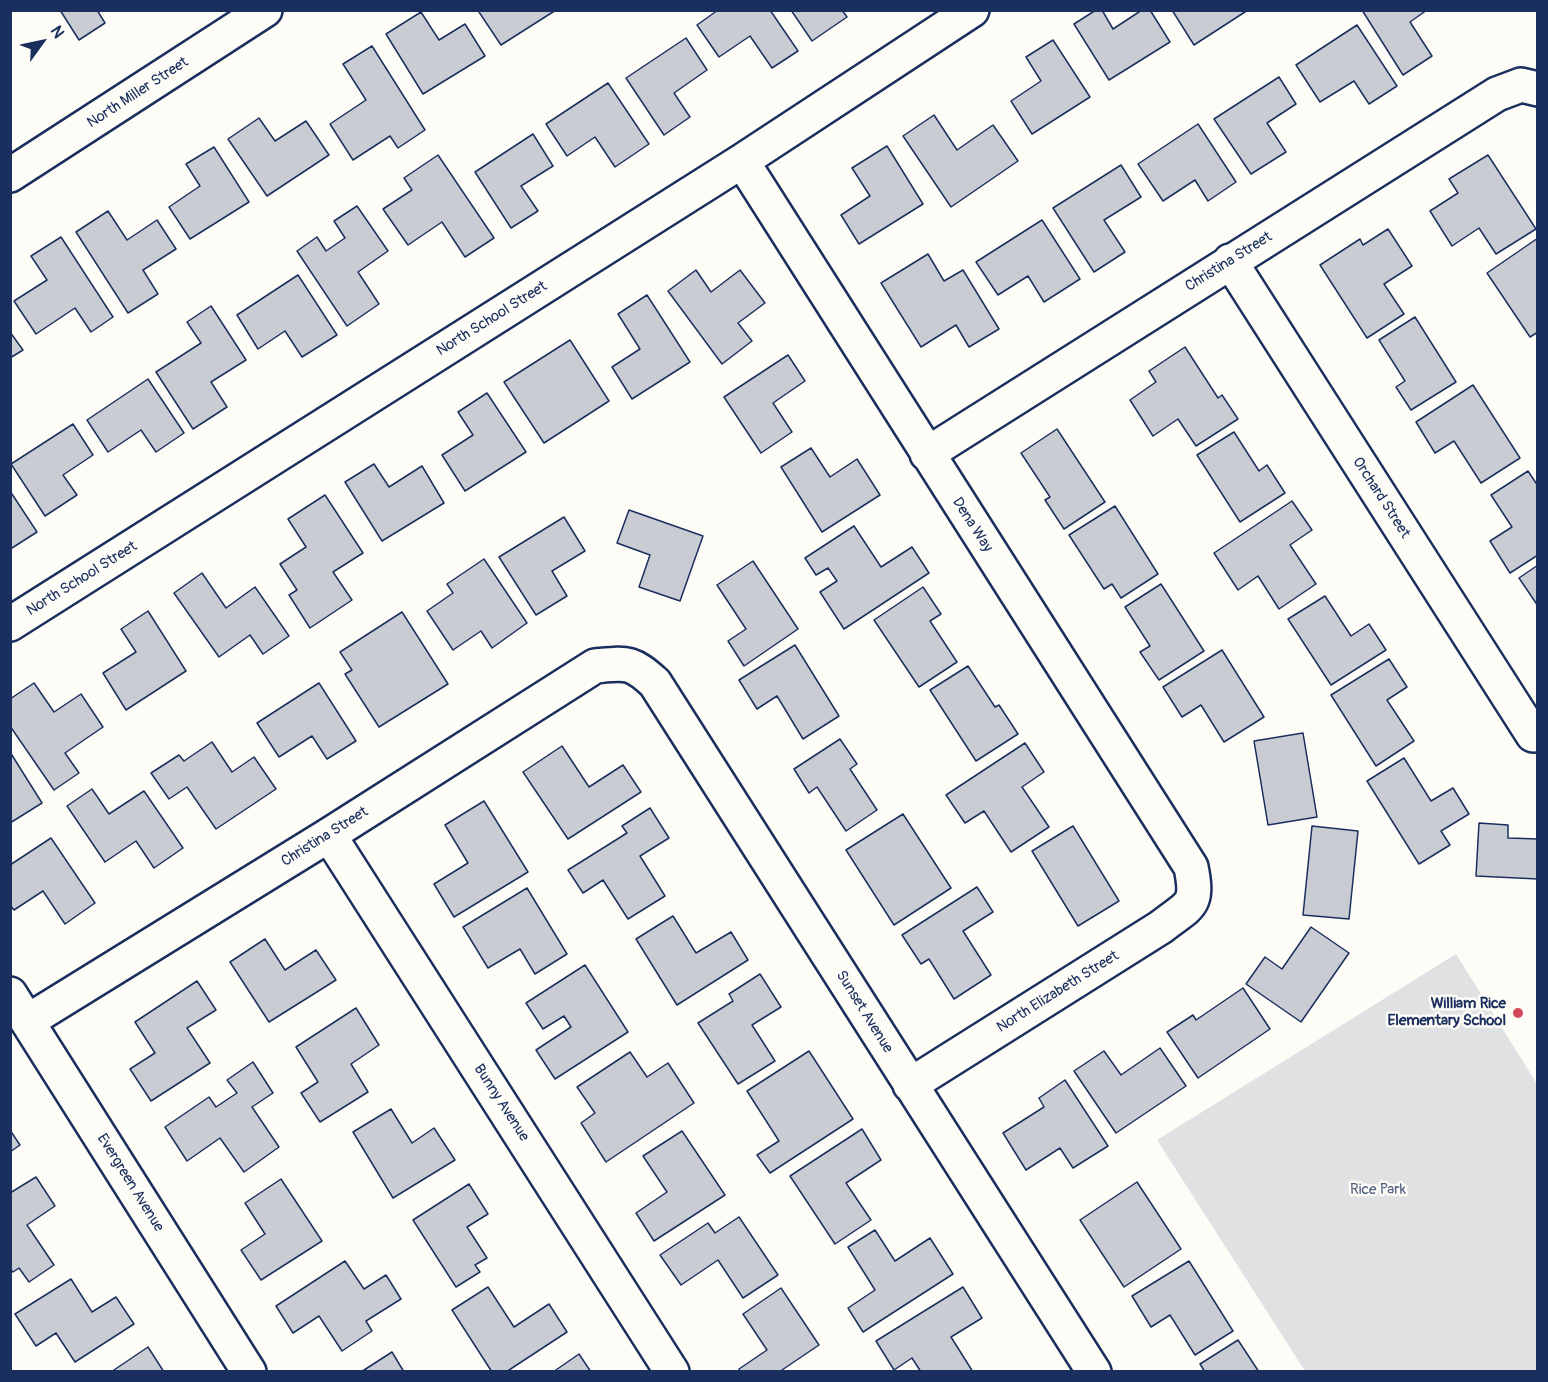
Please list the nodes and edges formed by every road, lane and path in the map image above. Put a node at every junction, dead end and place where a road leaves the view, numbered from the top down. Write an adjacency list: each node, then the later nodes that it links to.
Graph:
1 (972, 10): 4 (street, North School Street)
2 (250, 15): 5 (street, North Miller Street)
3 (1537, 89): 6 (street, Christina Street)
4 (742, 161): 7 (street, Dena Way); 8 (street, North School Street)
5 (10, 175)
6 (1230, 261): 7 (street, Christina Street); 10 (street, Orchard Street)
7 (927, 454): 12 (street, Dena Way)
8 (10, 624)
9 (624, 663): 11 (street, Christina Street); 15 (street, Sunset Avenue)
10 (1533, 735)
11 (329, 835): 14 (street, Christina Street); 17 (street, Bunny Avenue)
12 (1196, 891): 15 (street, North Elizabeth Street)
13 (10, 994): 14 (street, Evergreen Avenue)
14 (28, 1021): 16 (street, Evergreen Avenue)
15 (910, 1085): 18 (street, Sunset Avenue)
16 (249, 1371)
17 (672, 1371)
18 (1094, 1371)

